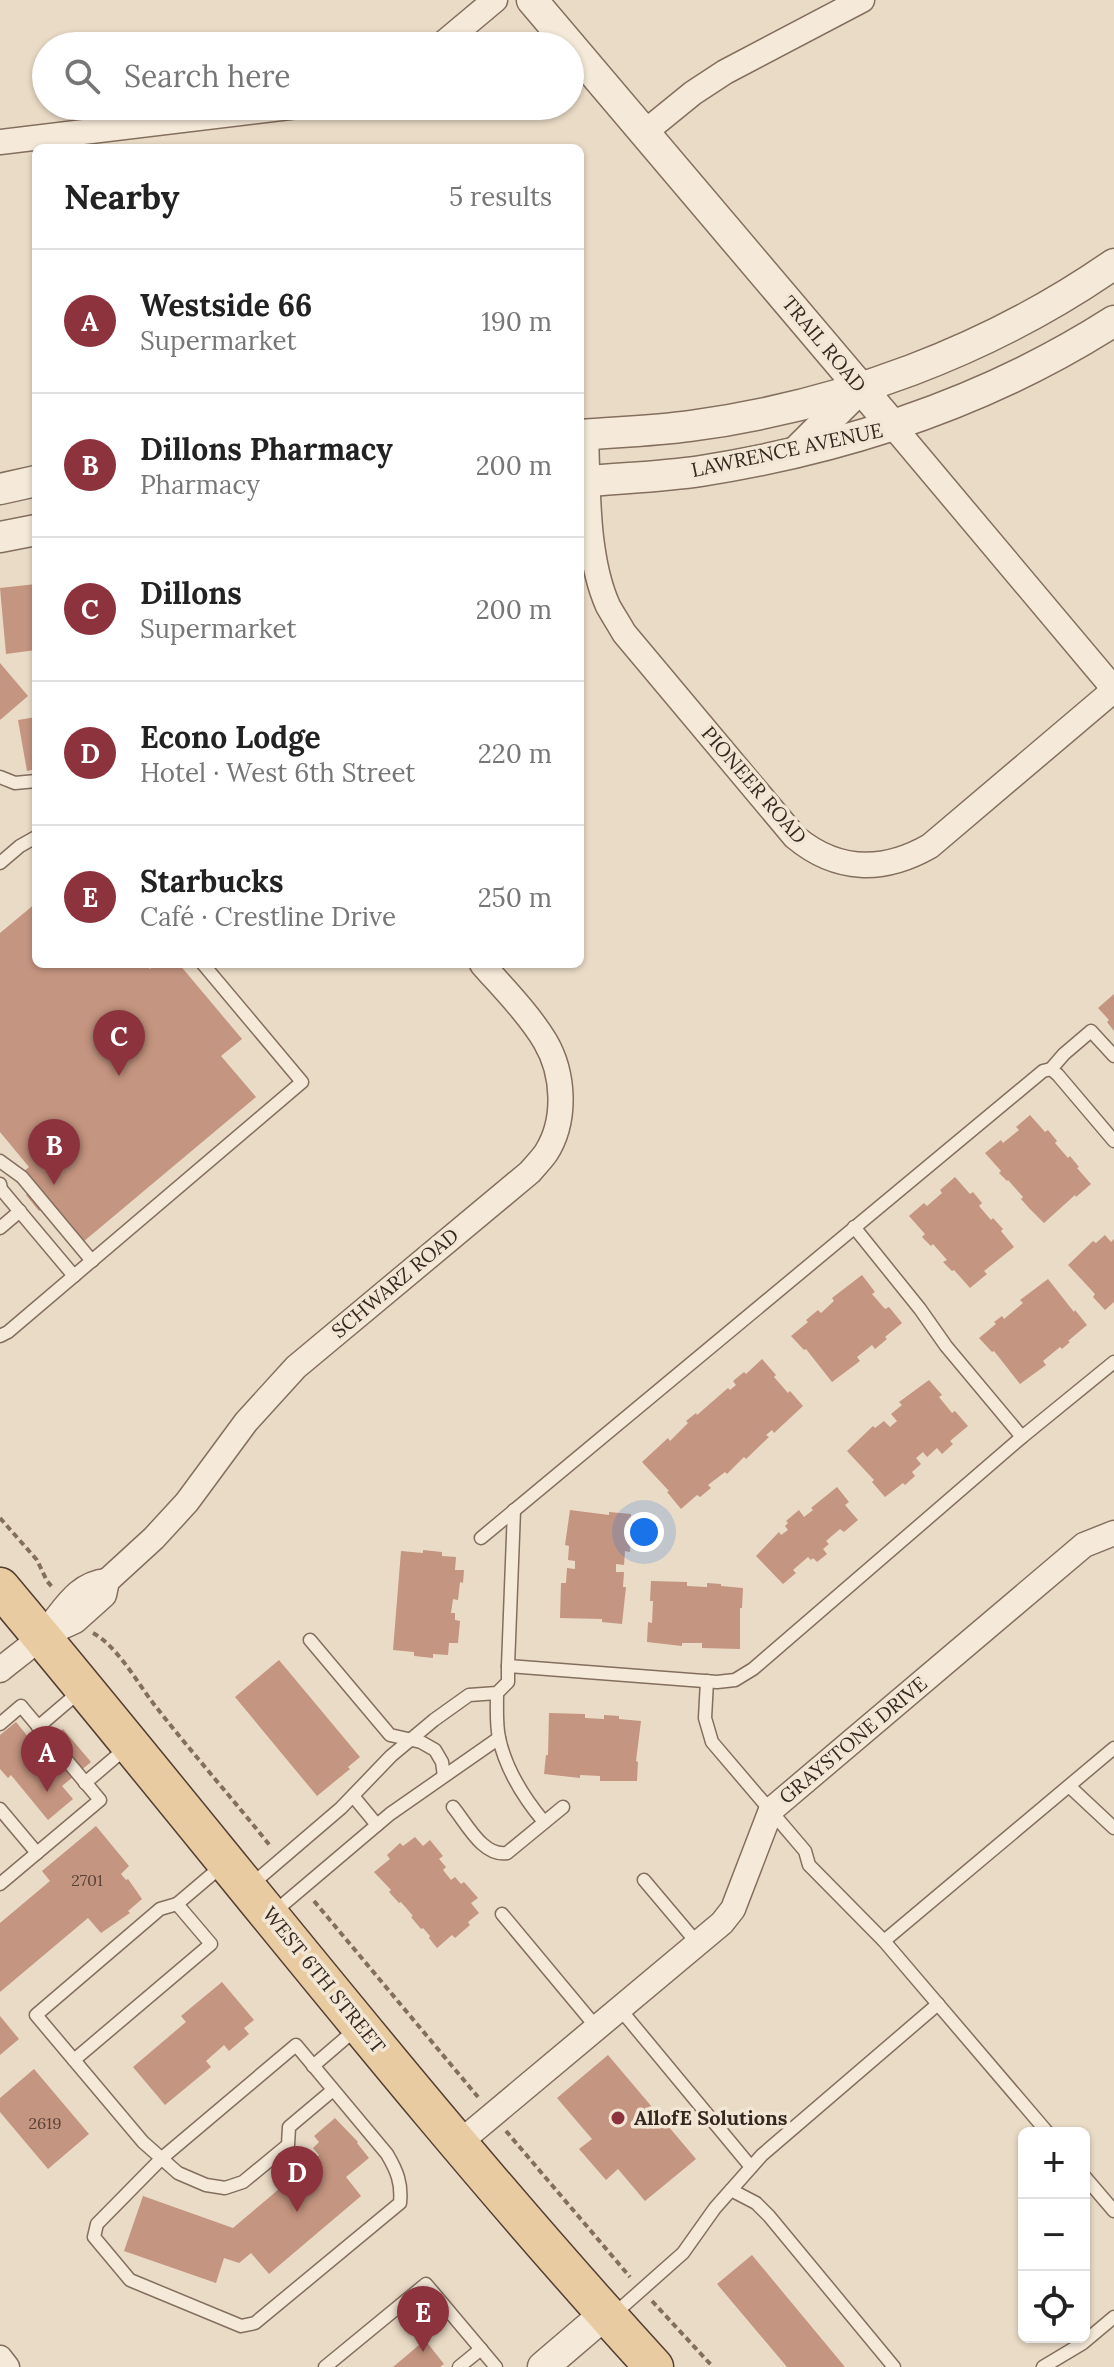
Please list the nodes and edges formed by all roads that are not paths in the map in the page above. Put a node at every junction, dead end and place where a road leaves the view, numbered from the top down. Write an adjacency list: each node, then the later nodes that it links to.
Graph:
1 (495, 0): 4 (street)
2 (532, 0): 5 (street, TRAIL ROAD)
3 (862, 0): 8 (street)
4 (457, 32)
5 (559, 32)
6 (584, 61): 8 (street, TRAIL ROAD)
7 (182, 120): 9 (street)
8 (645, 132): 12 (street, TRAIL ROAD)
9 (0, 142)
10 (1114, 264): 12 (street, LAWRENCE AVENUE)
11 (1114, 321): 13 (street, LAWRENCE AVENUE)
12 (860, 388): 13 (street, TRAIL ROAD); 14 (street, LAWRENCE AVENUE); 15 (street)
13 (893, 426): 15 (street, LAWRENCE AVENUE); 21 (street, TRAIL ROAD)
14 (584, 434)
15 (796, 452): 16 (street, LAWRENCE AVENUE)
16 (584, 481): 21 (street, PIONEER ROAD)
17 (32, 482): 18 (street)
18 (0, 489)
19 (32, 531): 20 (street)
20 (0, 537)
21 (1114, 690)
22 (0, 777): 23 (lane)
23 (32, 781)
24 (32, 839): 25 (lane)
25 (0, 863)
26 (206, 968): 36 (lane)
27 (485, 968): 45 (street, SCHWARZ ROAD)
28 (1114, 1056): 29 (lane)
29 (1051, 1069): 30 (lane); 34 (lane)
30 (1114, 1141)
31 (0, 1161): 36 (lane)
32 (0, 1184): 33 (lane)
33 (20, 1211): 35 (lane); 37 (lane)
34 (854, 1227): 40 (lane); 41 (lane)
35 (0, 1228)
36 (92, 1261): 37 (lane)
37 (74, 1276): 38 (lane)
38 (0, 1336)
39 (1114, 1362): 40 (lane)
40 (1022, 1437): 49 (lane)
41 (514, 1510): 43 (lane); 47 (lane)
42 (1114, 1533): 65 (street, GRAYSTONE DRIVE)
43 (481, 1538)
44 (0, 1587): 45 (main road, WEST 6TH STREET)
45 (42, 1636): 48 (street, SCHWARZ ROAD); 50 (main road, WEST 6TH STREET)
46 (310, 1640): 55 (lane)
47 (508, 1666): 49 (lane); 51 (lane)
48 (0, 1670)
49 (707, 1681): 65 (lane)
50 (85, 1688): 53 (lane); 56 (main road, WEST 6TH STREET)
51 (497, 1693): 54 (lane); 55 (lane)
52 (1, 1721): 53 (lane)
53 (38, 1727): 59 (lane)
54 (499, 1738): 58 (lane); 66 (lane)
55 (410, 1740): 58 (lane); 61 (lane)
56 (132, 1744): 59 (lane); 72 (main road, WEST 6TH STREET)
57 (1114, 1748): 60 (lane)
58 (444, 1776): 67 (lane)
59 (85, 1783): 69 (lane)
60 (1069, 1786): 68 (lane); 75 (lane)
61 (353, 1796): 67 (lane); 72 (lane)
62 (453, 1807): 66 (lane)
63 (563, 1807): 66 (lane)
64 (0, 1809): 69 (lane)
65 (771, 1810): 75 (lane); 76 (street, GRAYSTONE DRIVE)
66 (544, 1822)
67 (377, 1825): 72 (lane)
68 (1114, 1828)
69 (37, 1853): 71 (lane)
70 (644, 1880): 76 (lane)
71 (0, 1884)
72 (249, 1888): 73 (lane); 79 (main road, WEST 6TH STREET)
73 (177, 1904): 81 (lane); 81 (lane)
74 (502, 1914): 80 (lane)
75 (884, 1941): 77 (lane)
76 (698, 1944): 78 (street, GRAYSTONE DRIVE)
77 (938, 2004): 84 (lane); 87 (lane)
78 (620, 2009): 80 (street, GRAYSTONE DRIVE); 87 (lane)
79 (361, 2025): 82 (lane); 85 (main road, WEST 6TH STREET)
80 (597, 2028): 85 (street, GRAYSTONE DRIVE)
81 (74, 2060): 86 (lane)
82 (313, 2066): 83 (lane); 86 (lane)
83 (333, 2090): 86 (lane); 86 (lane)
84 (1043, 2127)
85 (459, 2143): 91 (main road, WEST 6TH STREET)
86 (162, 2158)
87 (751, 2167): 89 (lane)
88 (1090, 2183): 90 (lane)
89 (731, 2190): 91 (lane); 101 (lane)
90 (1114, 2211)
91 (607, 2316): 99 (street); 100 (main road, WEST 6TH STREET)
92 (1114, 2317): 102 (lane)
93 (481, 2349): 96 (lane); 97 (lane); 98 (lane)
94 (0, 2358): 95 (street)
95 (7, 2367)
96 (325, 2367)
97 (459, 2367)
98 (496, 2367)
99 (543, 2367)
100 (654, 2367)
101 (894, 2367)
102 (1043, 2367)

